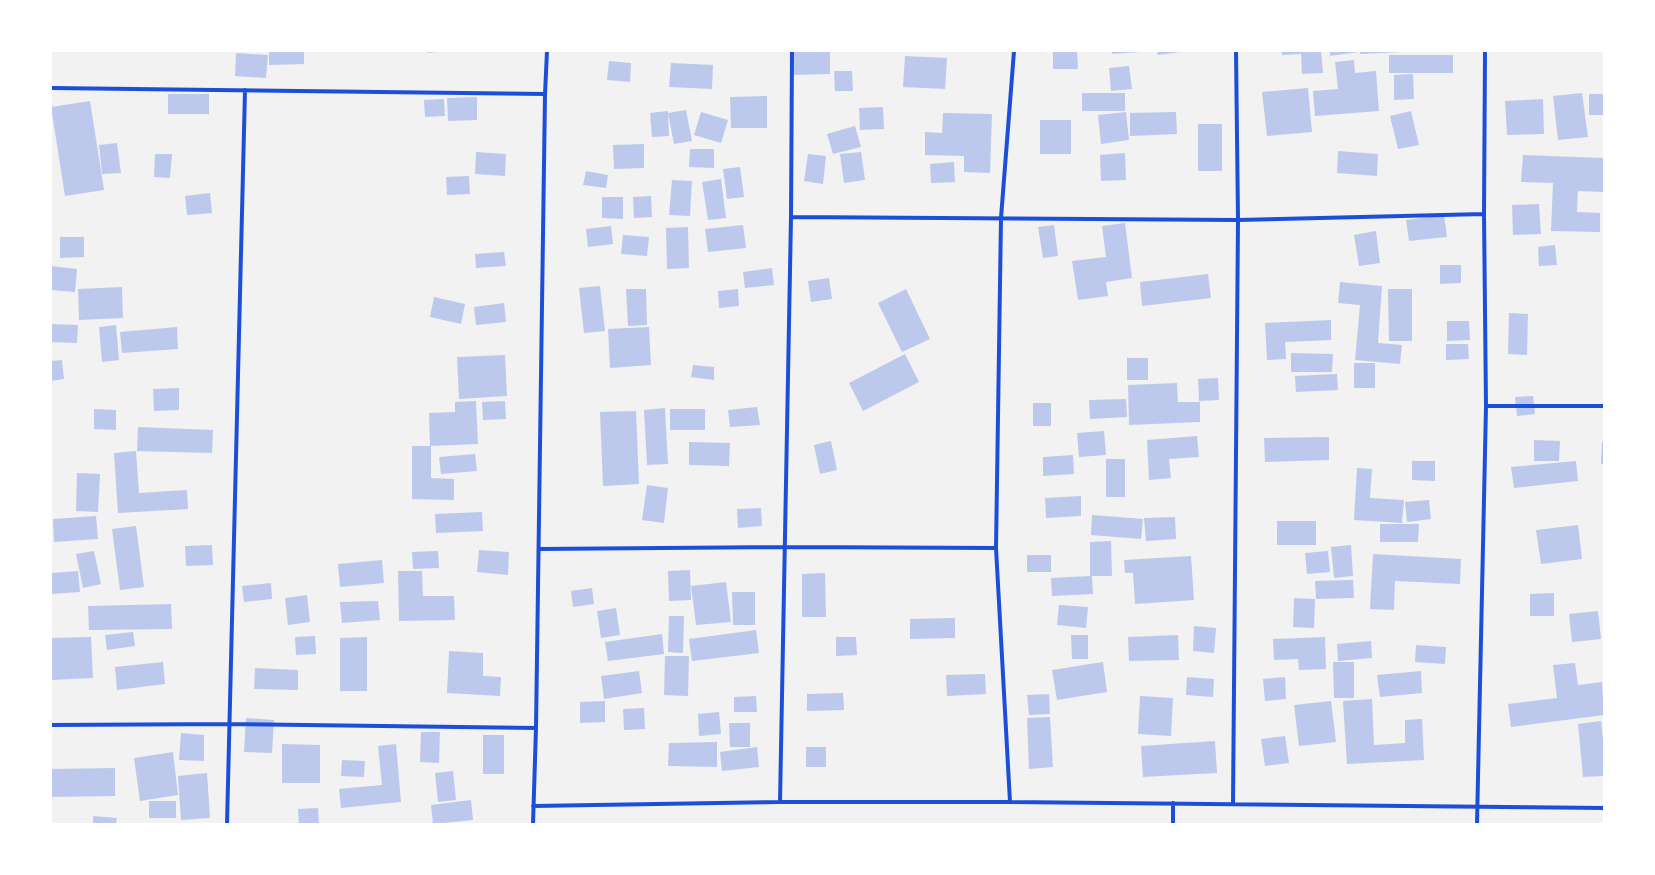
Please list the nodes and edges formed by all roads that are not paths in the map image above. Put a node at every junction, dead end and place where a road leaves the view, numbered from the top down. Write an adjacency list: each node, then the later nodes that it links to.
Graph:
1 (547, 51): 8 (street)
2 (792, 51): 10 (street)
3 (1014, 51): 11 (street)
4 (1236, 51): 12 (street)
5 (1484, 51): 9 (street)
6 (51, 88): 7 (street)
7 (245, 90): 8 (street); 18 (street)
8 (545, 94): 17 (street)
9 (1484, 214): 12 (street); 13 (street)
10 (791, 217): 11 (street); 15 (street)
11 (1002, 218): 12 (street); 16 (street)
12 (1238, 220): 24 (street)
13 (1486, 406): 14 (street); 26 (street)
14 (1604, 406)
15 (784, 547): 16 (street); 17 (street); 21 (street)
16 (996, 548): 22 (street)
17 (539, 549): 20 (street)
18 (228, 724): 19 (street); 20 (street); 28 (street)
19 (51, 726)
20 (536, 728): 25 (street)
21 (780, 802): 22 (street); 25 (street)
22 (1010, 802): 23 (street)
23 (1173, 803): 24 (street); 30 (street)
24 (1233, 804): 26 (street)
25 (533, 806): 29 (street)
26 (1478, 808): 27 (street); 31 (street)
27 (1604, 808)
28 (227, 824)
29 (533, 824)
30 (1173, 824)
31 (1477, 824)

